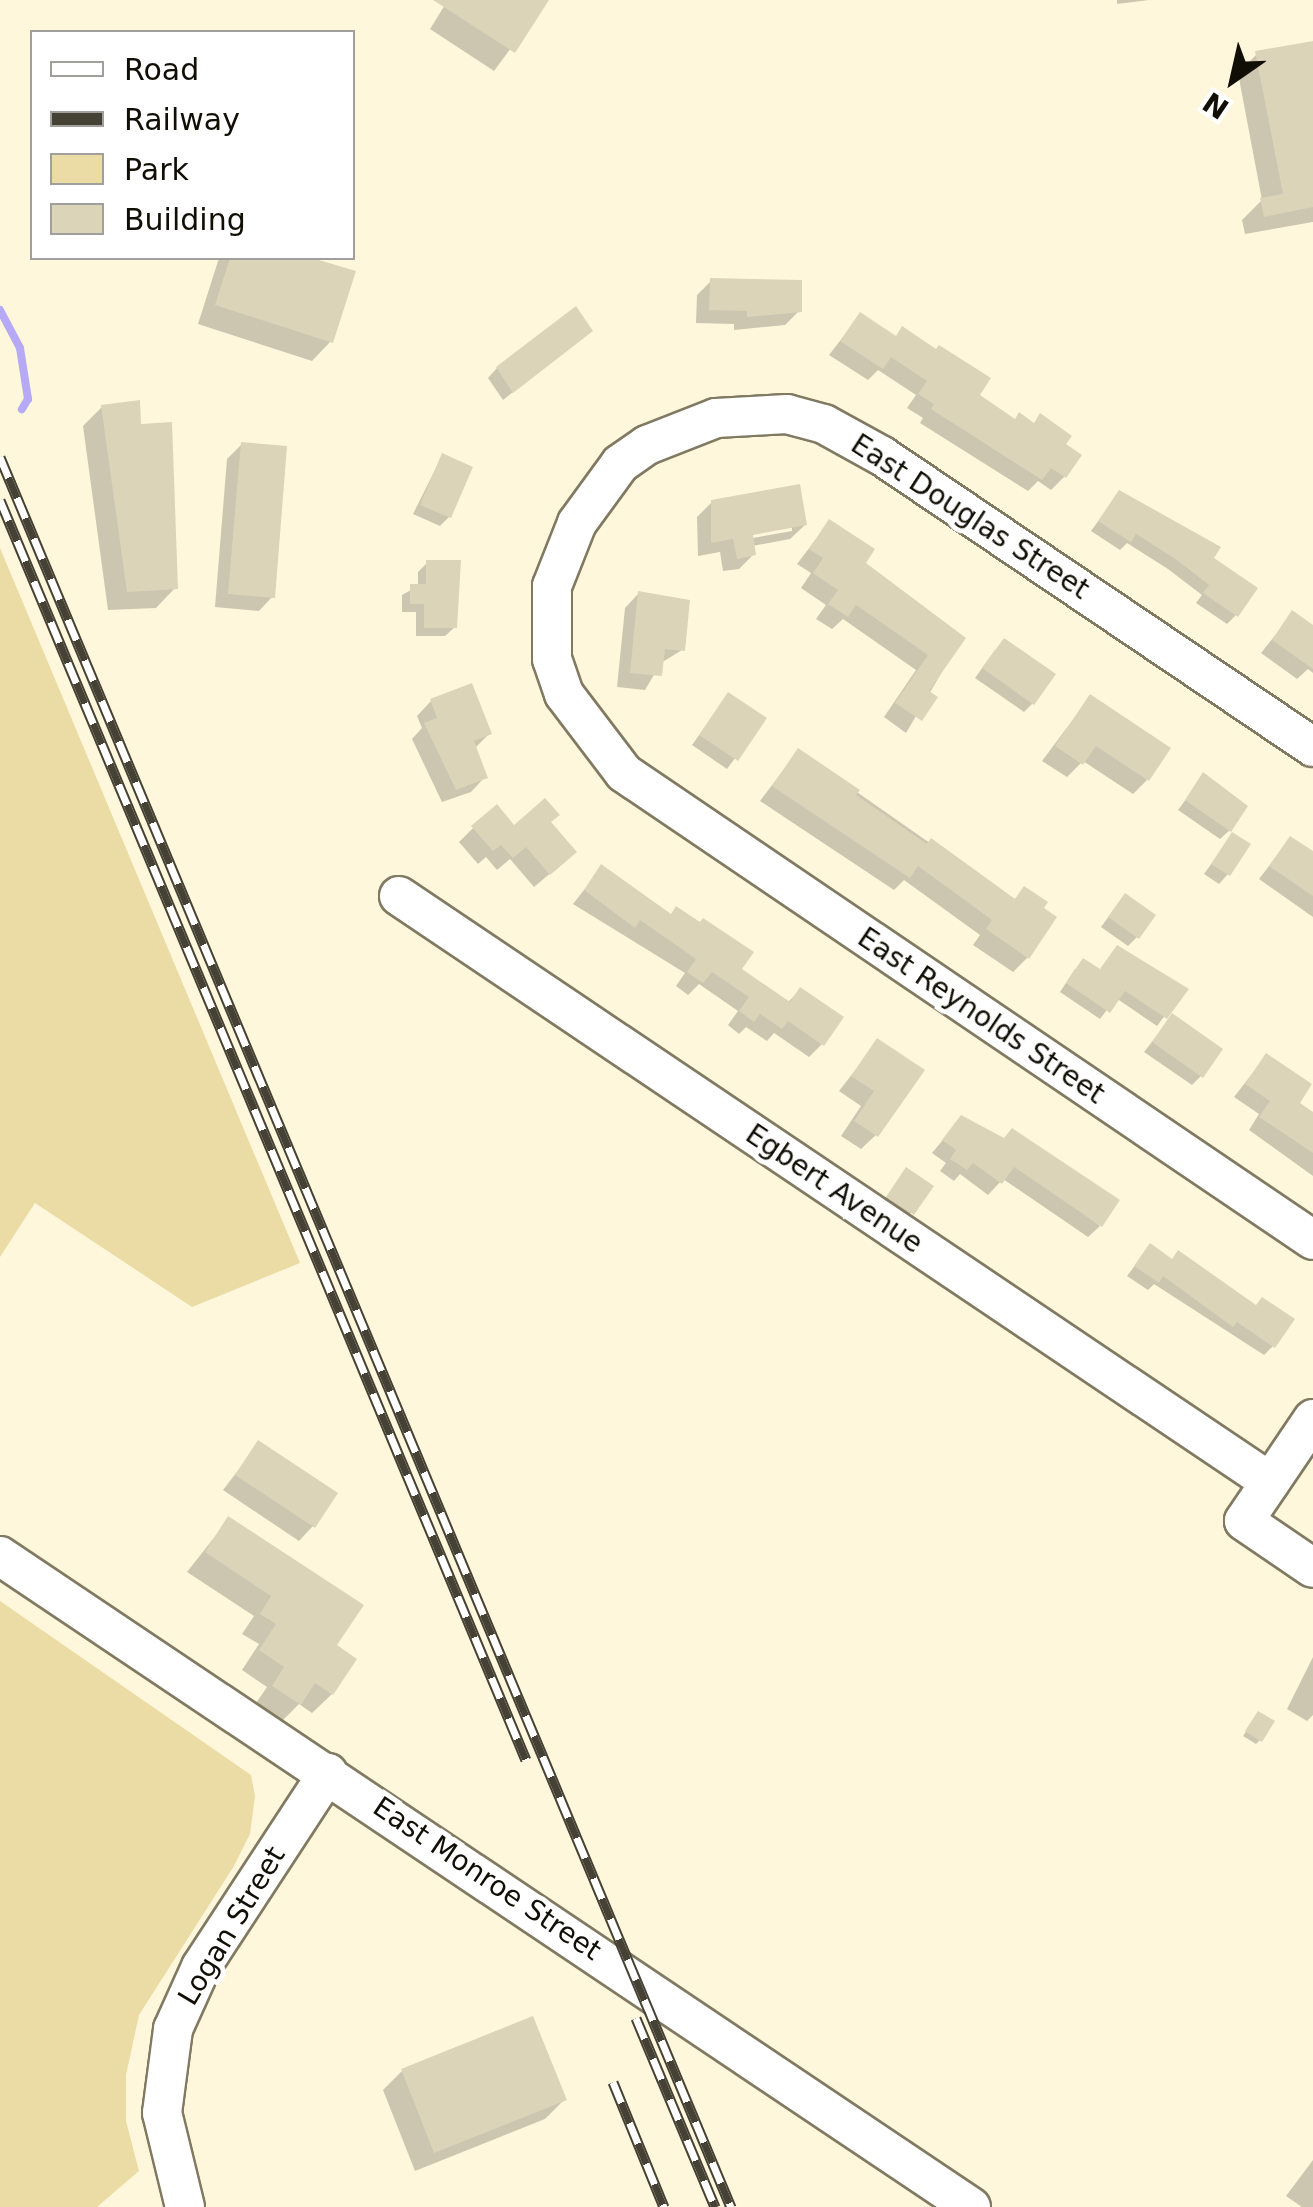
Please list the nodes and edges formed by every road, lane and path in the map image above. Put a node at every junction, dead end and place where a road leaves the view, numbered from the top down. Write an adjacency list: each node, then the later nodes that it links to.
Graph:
1 (1313, 748): 2 (street, East Douglas Street)
2 (649, 792): 4 (street, East Reynolds Street)
3 (399, 896): 6 (street, Egbert Avenue)
4 (1313, 1240)
5 (1313, 1418): 6 (street)
6 (1270, 1482): 8 (street)
7 (0, 1556): 9 (street, East Monroe Street)
8 (1313, 1568)
9 (328, 1772): 10 (street, Logan Street); 11 (street, East Monroe Street)
10 (185, 2207)
11 (971, 2207)

